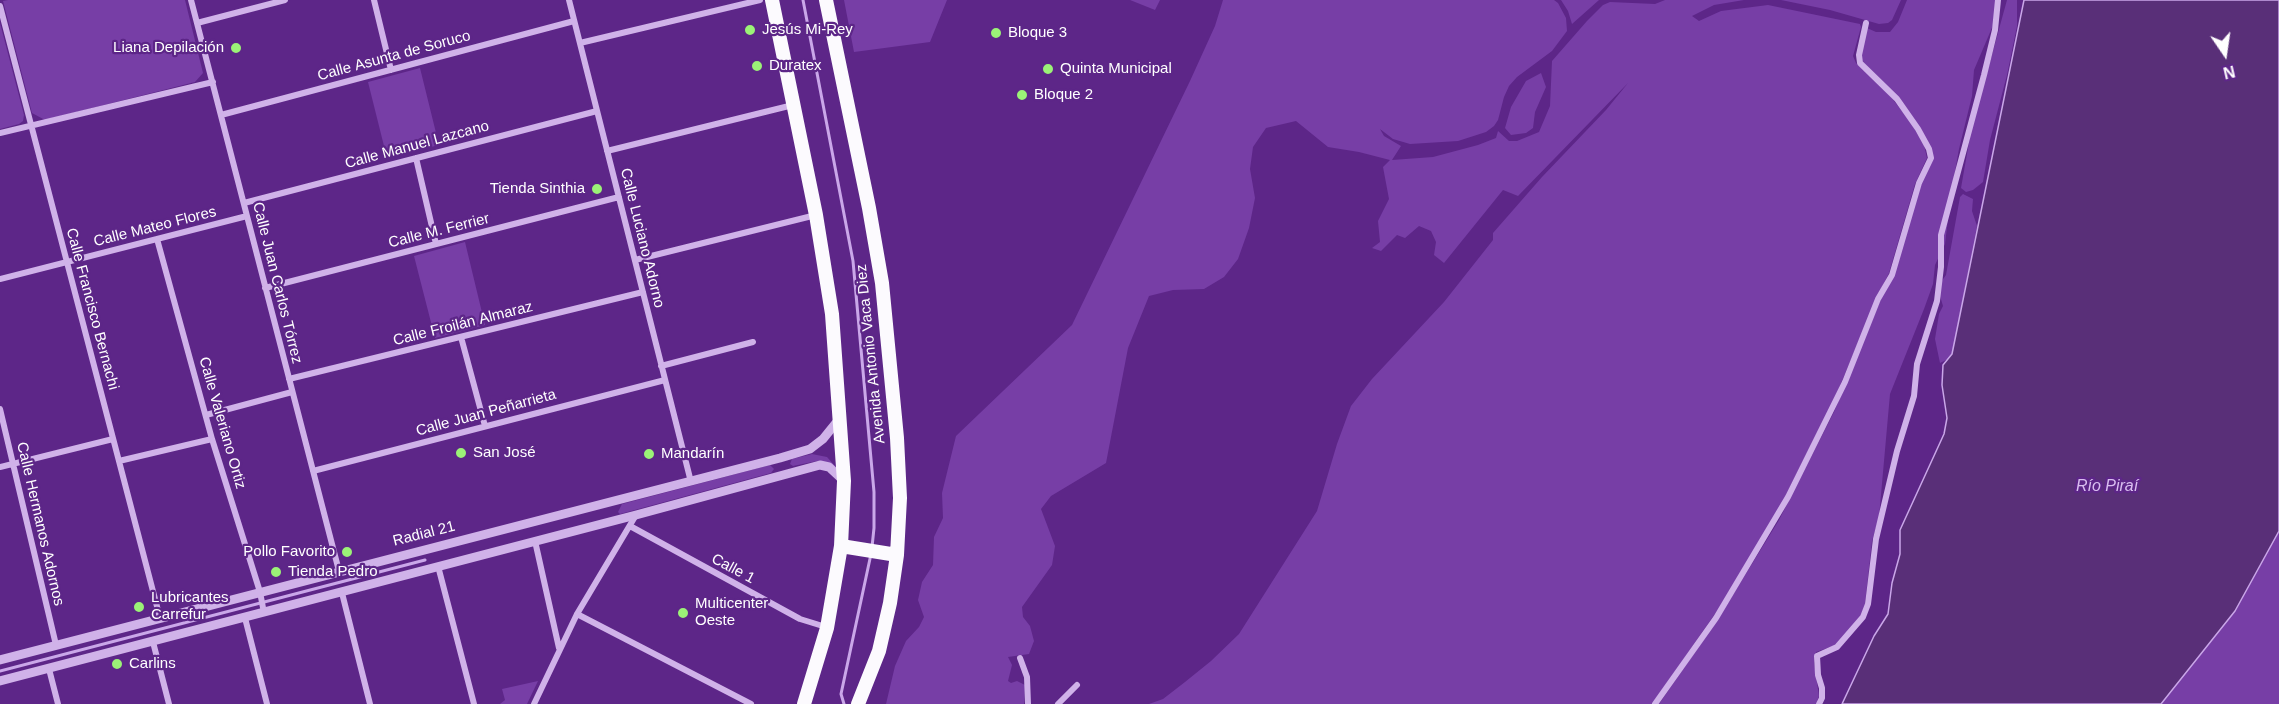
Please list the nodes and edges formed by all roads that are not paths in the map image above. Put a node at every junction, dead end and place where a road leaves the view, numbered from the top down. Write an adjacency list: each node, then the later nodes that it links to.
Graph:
1 (191, 0): 11 (street, Calle Juan Carlos Tórrez)
2 (285, 0): 11 (street)
3 (374, 0): 14 (street)
4 (569, 0): 10 (street, Calle Luciano Adorno)
5 (760, 0): 13 (street)
6 (772, 0): 16 (highway)
7 (826, 0): 58 (highway, Avenida Antonio Vaca Diez)
8 (1998, 0): 91 (street)
9 (0, 6): 19 (street, Calle Francisco Bernachi)
10 (574, 21): 13 (street, Calle Luciano Adorno); 14 (street, Calle Asunta de Soruco)
11 (197, 22): 15 (street, Calle Juan Carlos Tórrez)
12 (1866, 23): 90 (street)
13 (580, 43): 17 (street, Calle Luciano Adorno)
14 (391, 70): 18 (street, Calle Asunta de Soruco)
15 (213, 82): 18 (street, Calle Juan Carlos Tórrez); 19 (street)
16 (794, 105): 21 (street); 25 (highway)
17 (597, 111): 21 (street, Calle Luciano Adorno); 22 (street, Calle Manuel Lazcano)
18 (221, 115): 24 (street, Calle Juan Carlos Tórrez)
19 (31, 126): 20 (street); 30 (street, Calle Francisco Bernachi)
20 (0, 133)
21 (607, 151): 23 (street, Calle Luciano Adorno)
22 (416, 158): 24 (street, Calle Manuel Lazcano); 28 (street)
23 (619, 197): 28 (street, Calle M. Ferrier); 29 (street, Calle Luciano Adorno)
24 (244, 203): 26 (street, Calle Juan Carlos Tórrez)
25 (816, 215): 29 (street); 42 (highway)
26 (247, 216): 27 (street, Calle Mateo Flores); 32 (street, Calle Juan Carlos Tórrez)
27 (157, 239): 30 (street, Calle Mateo Flores); 41 (street, Calle Valeriano Ortiz)
28 (436, 244): 32 (street, Calle M. Ferrier)
29 (635, 260): 33 (street, Calle Luciano Adorno)
30 (67, 262): 31 (street, Calle Mateo Flores); 44 (street, Calle Francisco Bernachi)
31 (0, 279)
32 (266, 288): 37 (street, Calle Juan Carlos Tórrez)
33 (643, 292): 34 (street, Calle Froilán Almaraz); 36 (street, Calle Luciano Adorno)
34 (461, 336): 37 (street, Calle Froilán Almaraz); 43 (street)
35 (753, 342): 36 (street)
36 (662, 366): 38 (street, Calle Luciano Adorno)
37 (289, 379): 39 (street, Calle Juan Carlos Tórrez)
38 (665, 380): 43 (street, Calle Juan Peñarrieta); 53 (street, Calle Luciano Adorno)
39 (292, 392): 41 (street); 50 (street, Calle Juan Carlos Tórrez)
40 (0, 410): 48 (street, Calle Hermanos Adornos)
41 (206, 415): 45 (street, Calle Valeriano Ortiz)
42 (841, 416): 46 (street, Radial 21); 52 (highway)
43 (485, 426): 50 (street, Calle Juan Peñarrieta)
44 (113, 439): 47 (street, Calle Francisco Bernachi); 48 (street)
45 (212, 439): 47 (street); 64 (street, Calle Valeriano Ortiz)
46 (780, 458): 51 (street); 53 (street, Radial 21)
47 (119, 461): 67 (street, Calle Francisco Bernachi)
48 (13, 464): 49 (street); 71 (street, Calle Hermanos Adornos)
49 (0, 467)
50 (313, 471): 61 (street, Calle Juan Carlos Tórrez)
51 (783, 474): 52 (street); 54 (street)
52 (844, 481): 57 (highway)
53 (691, 483): 59 (street, Radial 21)
54 (636, 515): 55 (street); 56 (street)
55 (630, 526): 66 (street); 69 (street, Calle 1)
56 (536, 541): 60 (street); 72 (street)
57 (841, 546): 58 (highway); 69 (highway)
58 (893, 555): 87 (highway, Avenida Antonio Vaca Diez)
59 (384, 562): 61 (street, Radial 21); 62 (street)
60 (438, 566): 62 (street); 83 (street)
61 (339, 571): 64 (street, Radial 21)
62 (388, 577): 63 (street)
63 (342, 593): 65 (street); 82 (street)
64 (260, 595): 65 (street, Calle Valeriano Ortiz); 67 (street, Radial 21)
65 (264, 611): 68 (street)
66 (577, 614): 72 (street); 85 (street)
67 (160, 618): 71 (street, Radial 21)
68 (244, 618): 70 (street); 81 (street)
69 (827, 628): 86 (highway)
70 (153, 642): 75 (street); 80 (street)
71 (56, 645): 74 (street, Radial 21)
72 (559, 649): 84 (street)
73 (1020, 658): 88 (street)
74 (4, 660): 76 (street)
75 (49, 669): 76 (street); 79 (street)
76 (10, 676): 77 (street)
77 (0, 681)
78 (1077, 685): 89 (street)
79 (58, 704)
80 (169, 704)
81 (267, 704)
82 (370, 704)
83 (474, 704)
84 (534, 704)
85 (751, 704)
86 (804, 704)
87 (858, 704)
88 (1028, 704)
89 (1058, 704)
90 (1655, 704)
91 (1819, 704)

